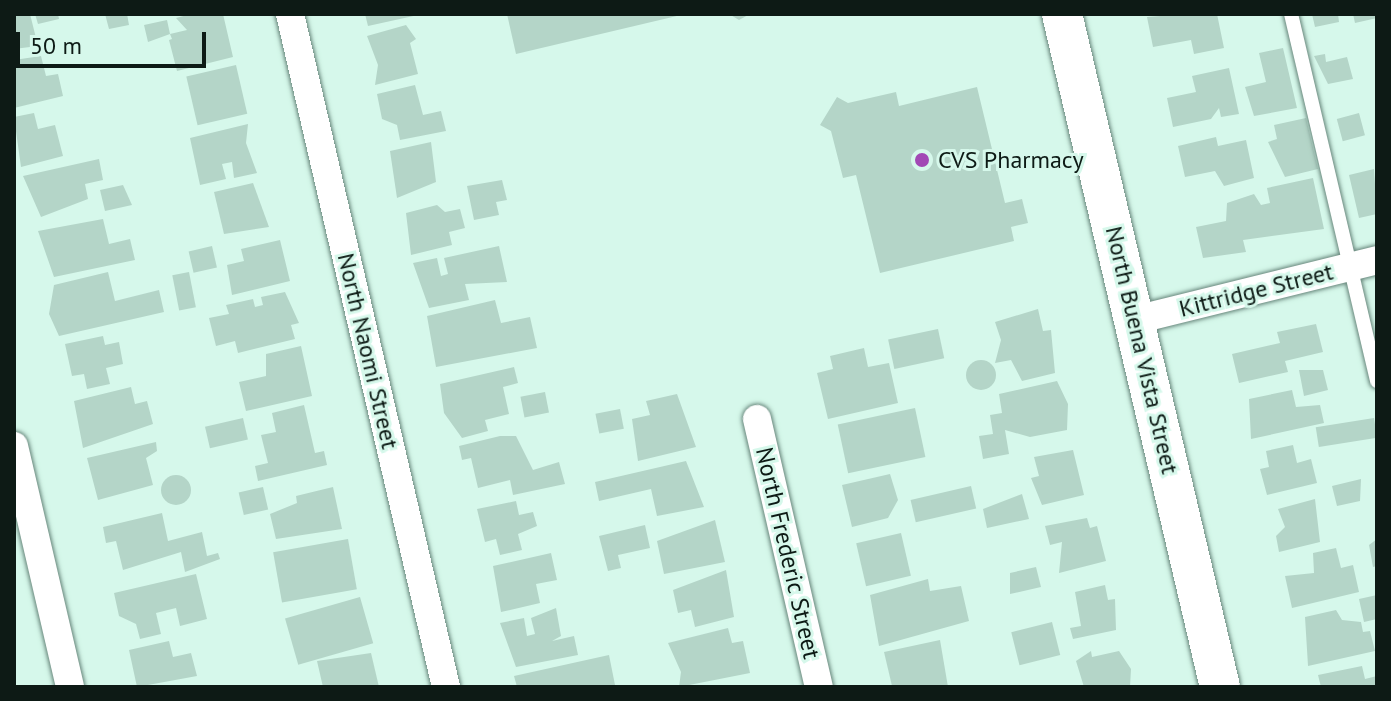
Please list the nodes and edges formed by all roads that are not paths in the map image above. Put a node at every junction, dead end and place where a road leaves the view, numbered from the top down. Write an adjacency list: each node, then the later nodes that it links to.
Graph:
1 (290, 14): 10 (street, North Naomi Street)
2 (1062, 14): 5 (main road, North Buena Vista Street)
3 (1291, 14): 4 (lane)
4 (1364, 263): 5 (street, Kittridge Street); 6 (lane)
5 (1135, 320): 12 (main road, North Buena Vista Street)
6 (1377, 381)
7 (757, 419): 11 (street, North Frederic Street)
8 (14, 446): 9 (street)
9 (70, 687)
10 (446, 687)
11 (819, 687)
12 (1220, 687)

